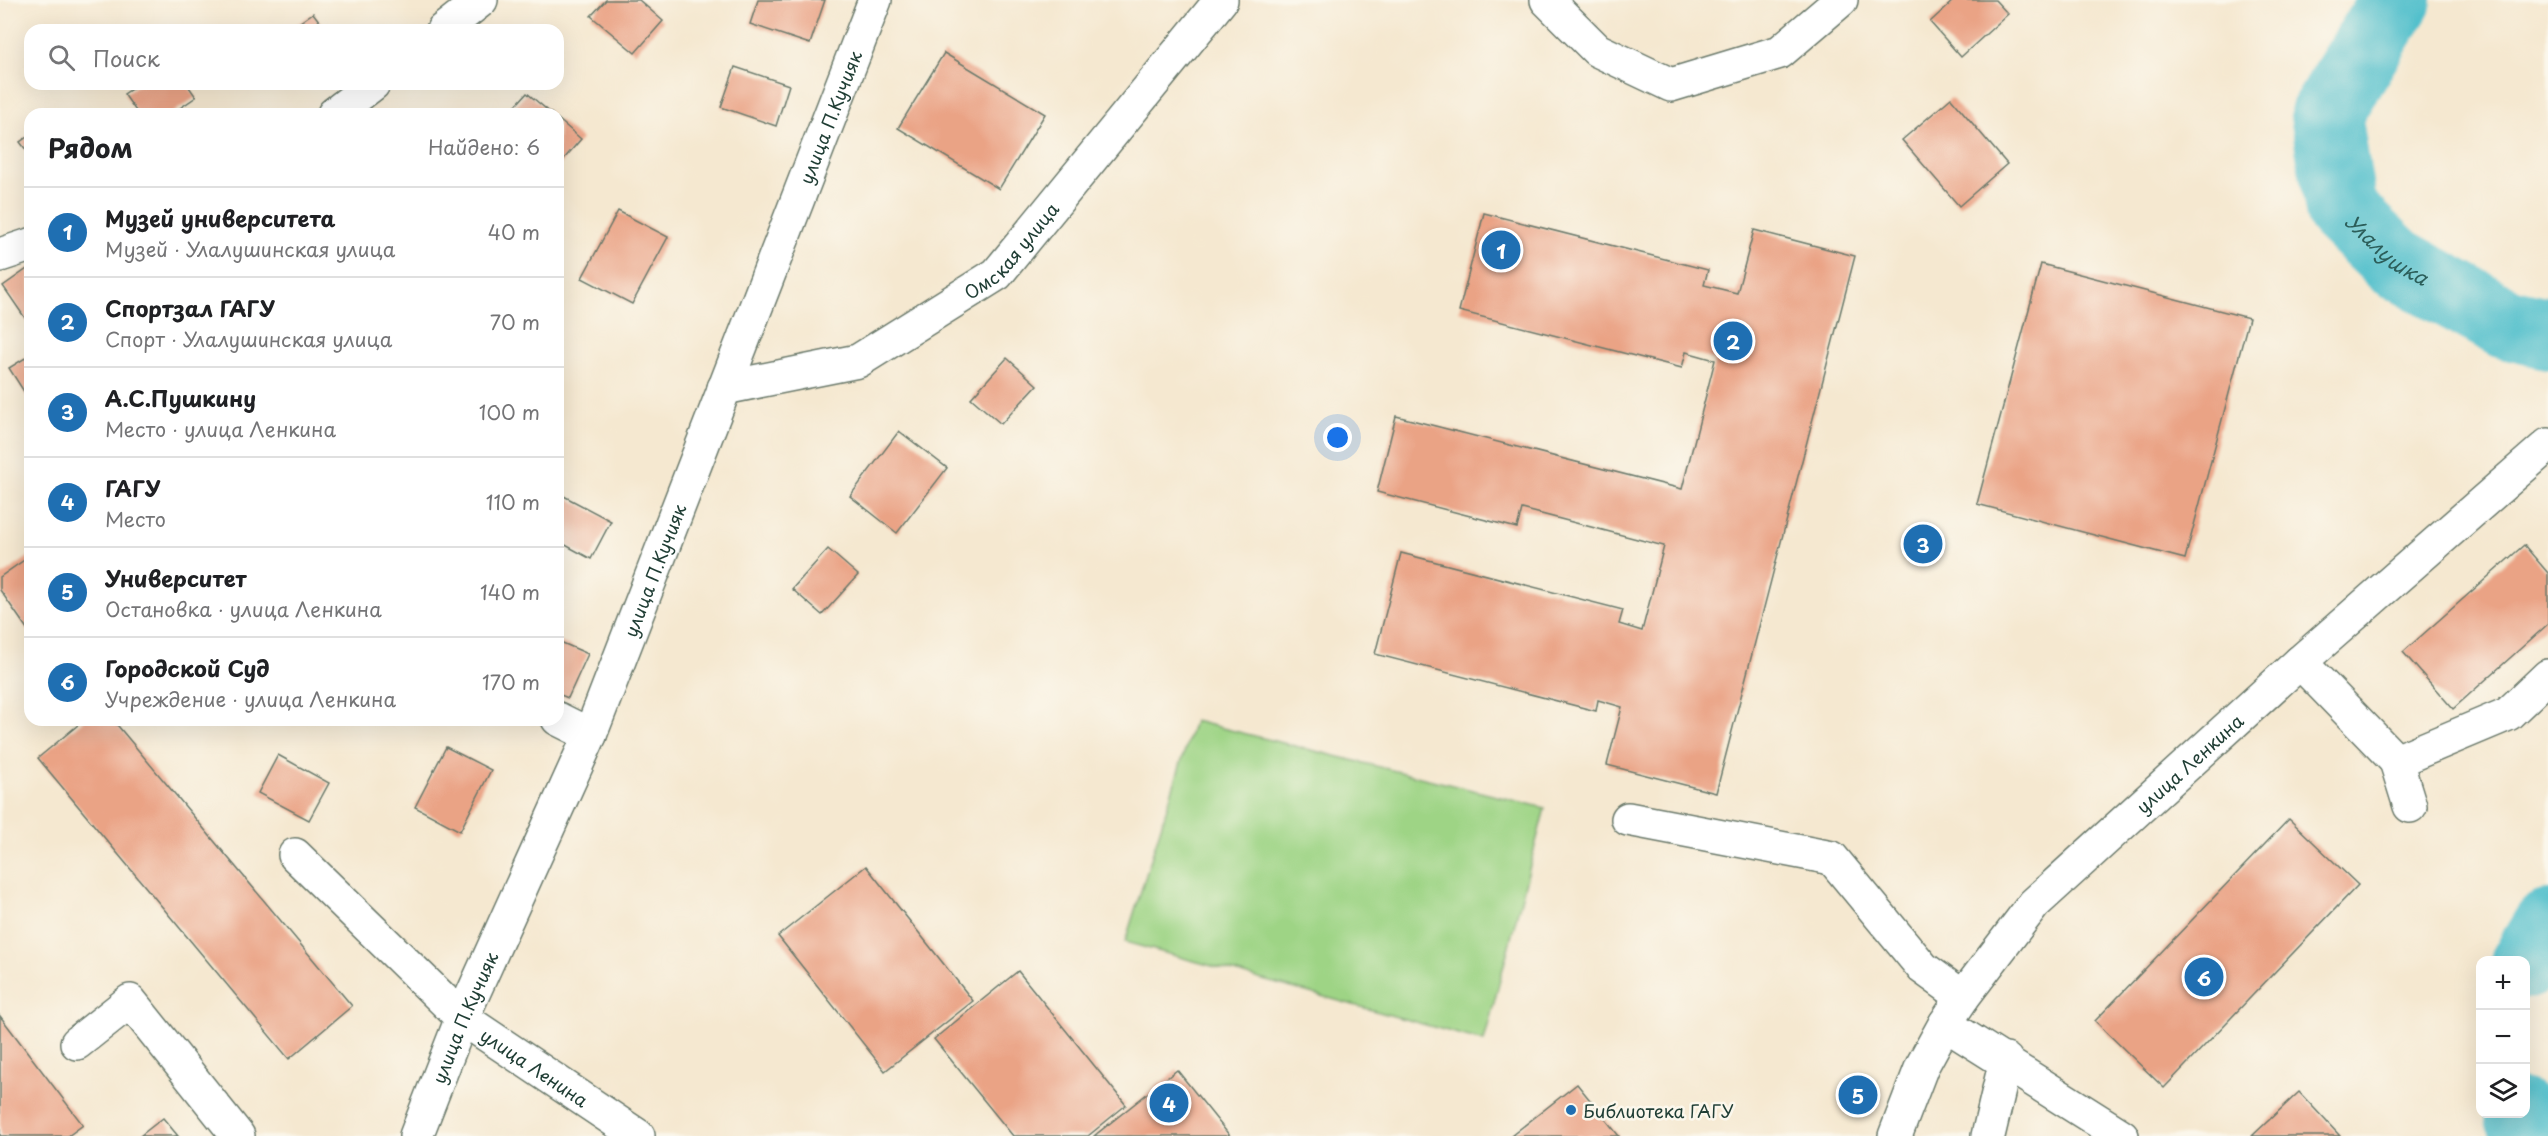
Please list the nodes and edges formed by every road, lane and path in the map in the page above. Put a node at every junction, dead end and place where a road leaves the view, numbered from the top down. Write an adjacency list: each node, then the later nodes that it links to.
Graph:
1 (481, 0): 6 (street)
2 (875, 0): 11 (street, улица П.Кучияк)
3 (1221, 0): 11 (street, Омская улица)
4 (1547, 0): 5 (street)
5 (1841, 0)
6 (451, 24)
7 (365, 90): 8 (street)
8 (342, 108)
9 (24, 246): 10 (street)
10 (0, 255)
11 (724, 388): 16 (street, улица П.Кучияк)
12 (2548, 445): 13 (street, улица Ленкина)
13 (2300, 662): 17 (street); 21 (street, улица Ленкина)
14 (2548, 676): 17 (street)
15 (564, 722): 16 (street)
16 (590, 735): 22 (street, улица П.Кучияк)
17 (2396, 761): 18 (street)
18 (2410, 806)
19 (1628, 819): 21 (street)
20 (295, 855): 22 (street, улица Ленина)
21 (1963, 997): 23 (street, улица Ленкина)
22 (462, 1018): 27 (street, улица П.Кучияк); 28 (street, улица Ленина)
23 (1945, 1024): 25 (street); 29 (street, улица Ленкина)
24 (77, 1042): 26 (street)
25 (2006, 1060): 30 (street); 31 (street)
26 (238, 1136)
27 (416, 1136)
28 (638, 1136)
29 (1895, 1136)
30 (1988, 1136)
31 (2122, 1136)

